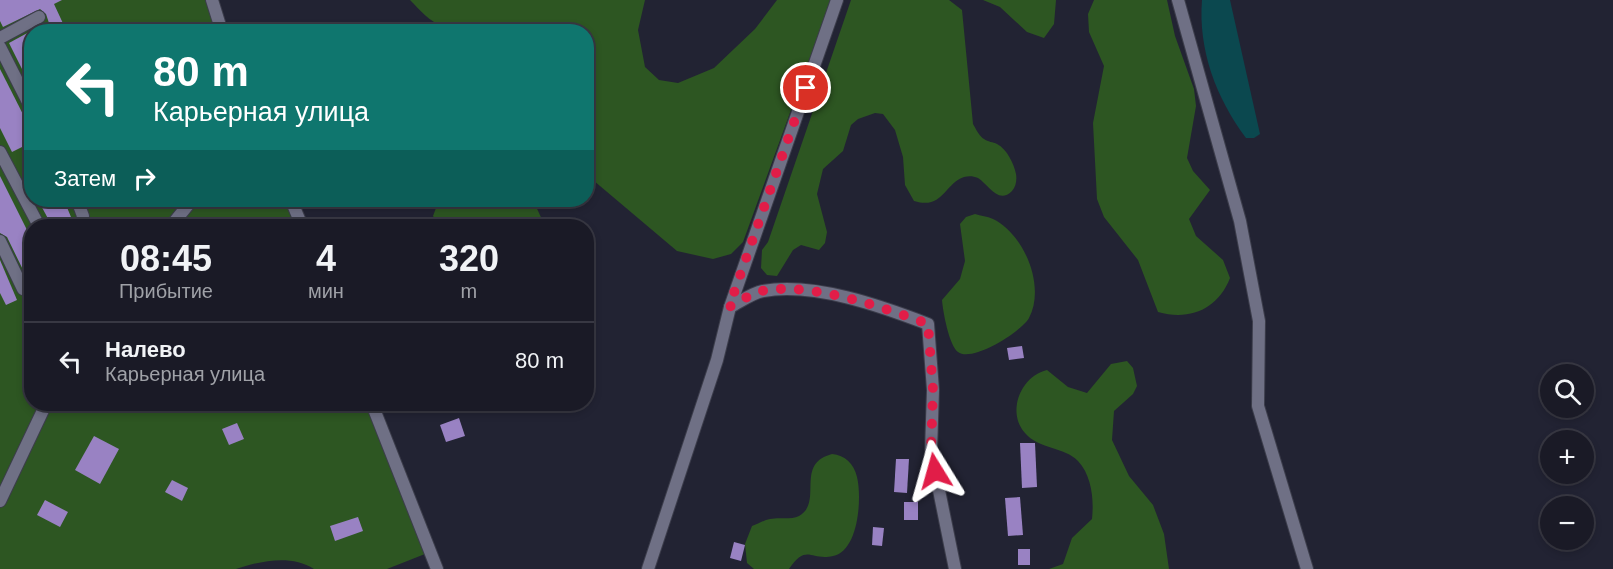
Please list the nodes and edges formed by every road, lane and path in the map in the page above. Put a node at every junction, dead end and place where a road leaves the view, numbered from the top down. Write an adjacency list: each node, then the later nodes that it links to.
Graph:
1 (212, 0): 6 (street)
2 (837, 0): 16 (street)
3 (1178, 0): 23 (street)
4 (39, 17): 5 (street)
5 (30, 24)
6 (220, 24)
7 (24, 28): 8 (street)
8 (0, 46): 9 (street)
9 (24, 94)
10 (0, 152): 11 (street)
11 (24, 198)
12 (186, 207): 13 (street)
13 (177, 219)
14 (0, 241): 15 (street)
15 (23, 289)
16 (729, 307): 21 (street); 22 (street)
17 (43, 411): 19 (street)
18 (375, 411): 20 (street)
19 (0, 501)
20 (437, 569)
21 (648, 569)
22 (955, 569)
23 (1306, 569)

